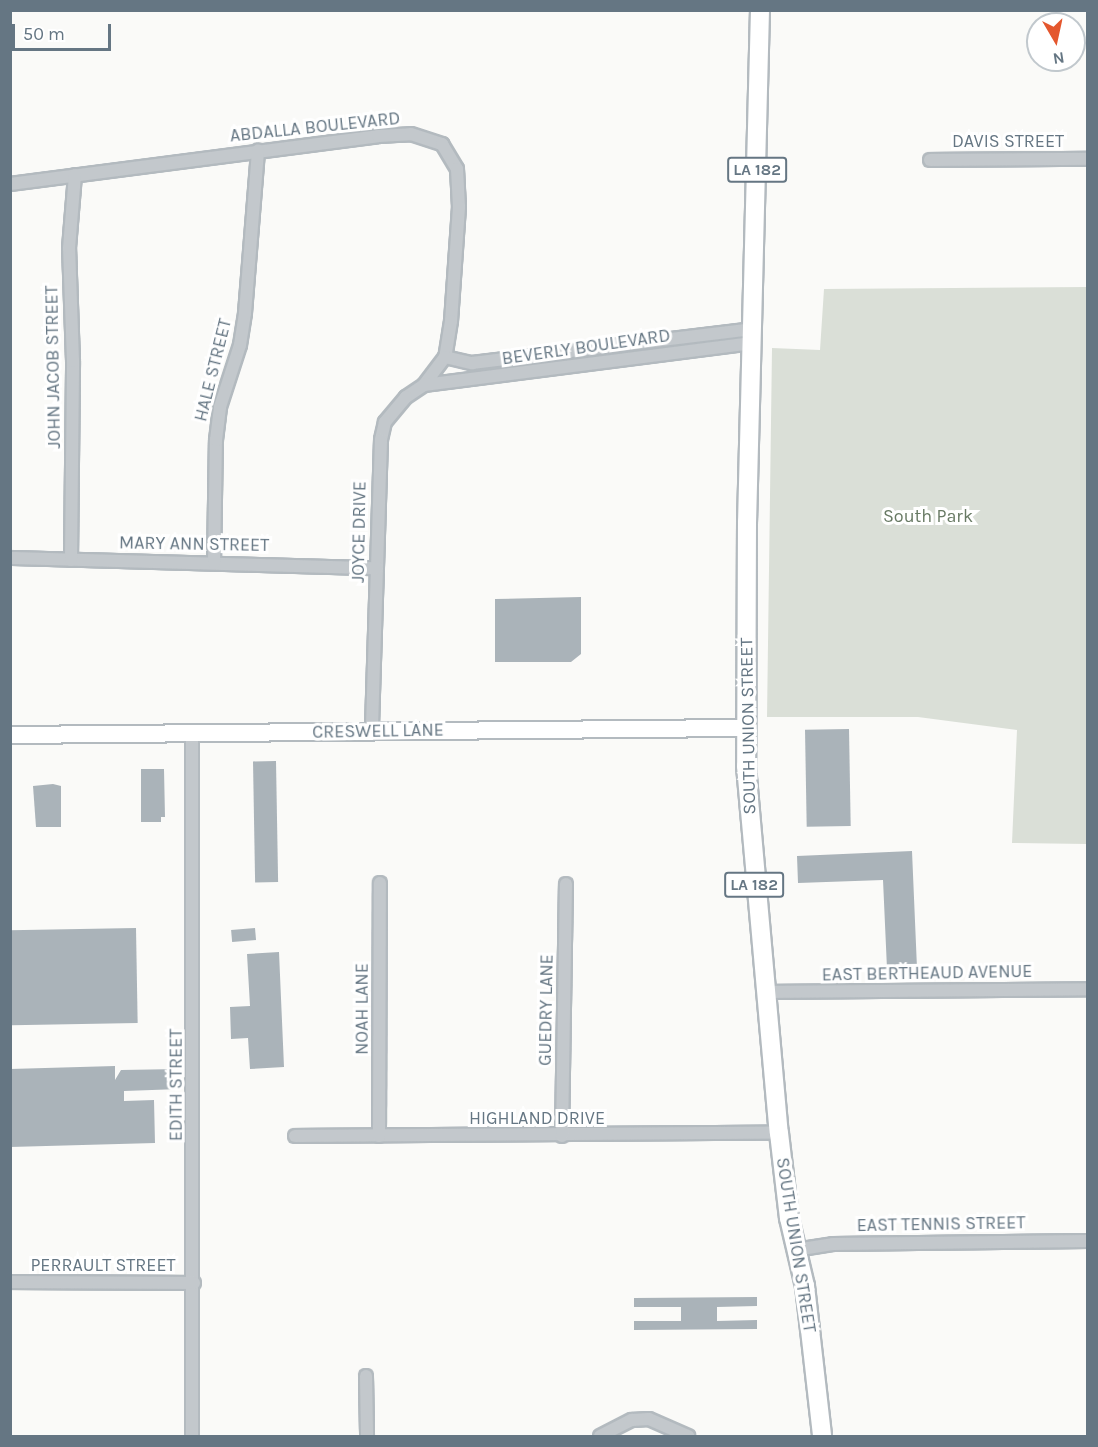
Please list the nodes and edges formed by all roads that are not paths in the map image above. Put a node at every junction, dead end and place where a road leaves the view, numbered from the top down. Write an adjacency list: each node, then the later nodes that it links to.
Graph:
1 (760, 10): 7 (main road, SOUTH UNION STREET / LA 182)
2 (258, 151): 5 (street, ABDALLA BOULEVARD); 8 (street, ABDALLA BOULEVARD); 14 (street, HALE STREET)
3 (1088, 159): 4 (street, DAVIS STREET)
4 (930, 160)
5 (75, 175): 6 (street, ABDALLA BOULEVARD); 13 (street, JOHN JACOB STREET)
6 (10, 184)
7 (752, 336): 9 (street, BEVERLY BOULEVARD); 10 (street, BEVERLY BOULEVARD); 16 (main road, SOUTH UNION STREET / LA 182)
8 (445, 357): 9 (street, BEVERLY BOULEVARD); 11 (street, JOYCE DRIVE)
9 (472, 363): 10 (street)
10 (475, 380): 11 (street, BEVERLY BOULEVARD)
11 (424, 385): 15 (street, JOYCE DRIVE)
12 (10, 558): 13 (street, MARY ANN STREET)
13 (71, 560): 14 (street, MARY ANN STREET)
14 (214, 563): 15 (street, MARY ANN STREET)
15 (376, 568): 17 (street, JOYCE DRIVE)
16 (745, 728): 17 (main road, CRESWELL LANE); 23 (main road, SOUTH UNION STREET / LA 182)
17 (372, 732): 18 (main road, CRESWELL LANE)
18 (192, 734): 19 (main road, CRESWELL LANE); 31 (street, EDITH STREET)
19 (10, 735)
20 (380, 883): 26 (street, NOAH LANE)
21 (566, 884): 27 (street, GUEDRY LANE)
22 (1088, 989): 23 (street, EAST BERTHEAUD AVENUE)
23 (766, 992): 24 (main road, SOUTH UNION STREET / LA 182)
24 (779, 1133): 27 (street, HIGHLAND DRIVE); 29 (main road, SOUTH UNION STREET / LA 182)
25 (295, 1136): 26 (street, HIGHLAND DRIVE)
26 (379, 1136): 27 (street, HIGHLAND DRIVE)
27 (562, 1136)
28 (1088, 1241): 29 (street, EAST TENNIS STREET)
29 (795, 1250): 33 (main road, SOUTH UNION STREET / LA 182)
30 (10, 1282): 31 (street, PERRAULT STREET)
31 (194, 1283): 34 (street, EDITH STREET)
32 (366, 1376): 35 (street)
33 (818, 1436)
34 (192, 1437)
35 (367, 1437)
36 (600, 1437): 37 (street)
37 (688, 1437)

